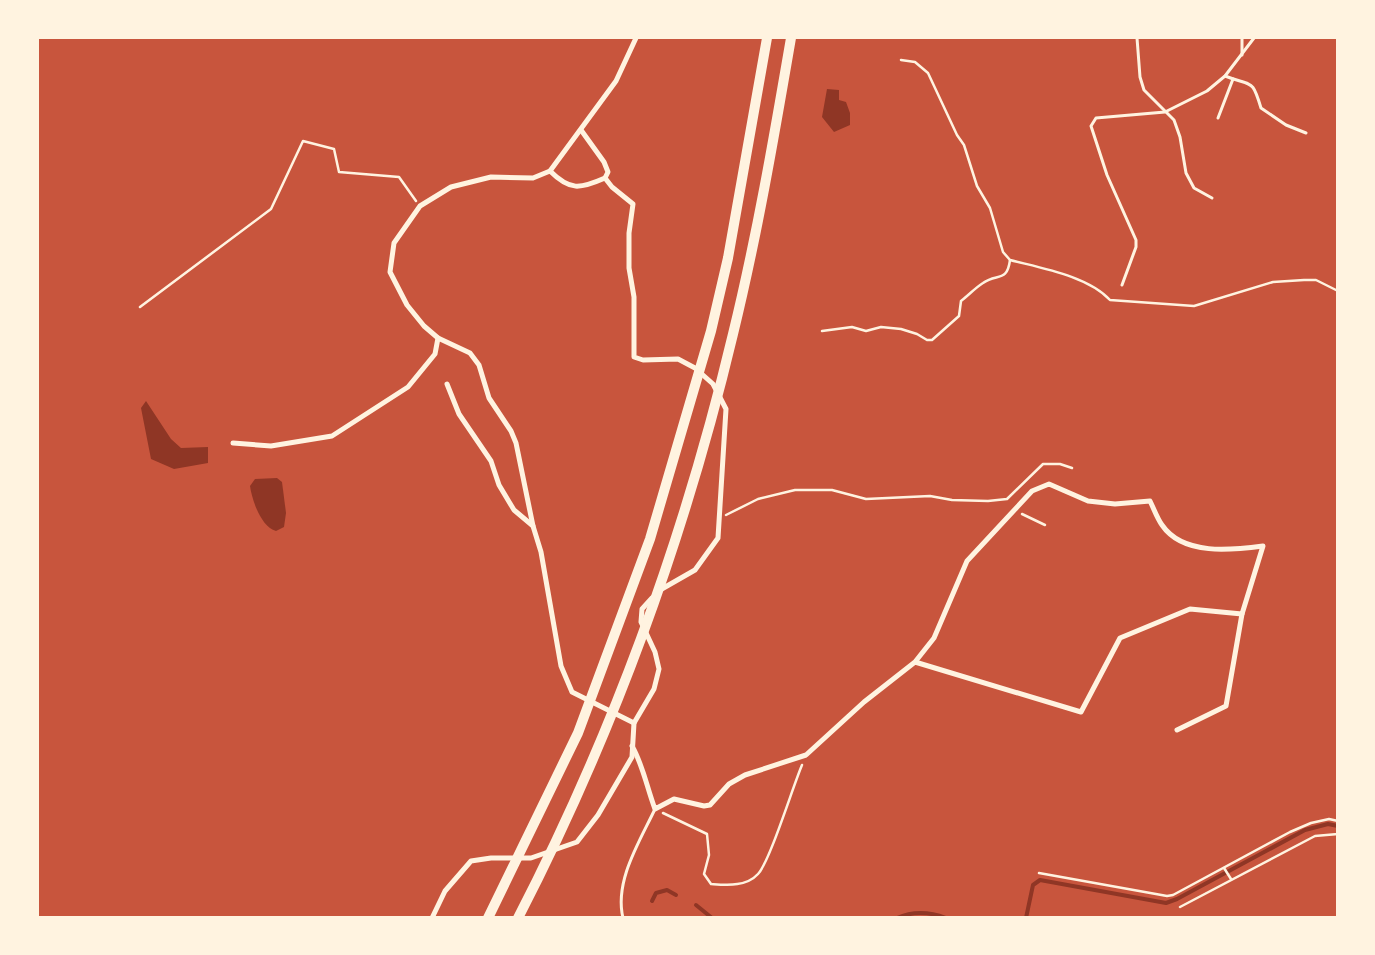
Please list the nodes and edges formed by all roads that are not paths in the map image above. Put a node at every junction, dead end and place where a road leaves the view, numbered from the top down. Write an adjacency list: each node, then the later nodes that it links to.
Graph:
1 (636, 38): 12 (street)
2 (767, 38): 29 (highway)
3 (791, 38): 30 (highway)
4 (1137, 38): 10 (lane)
5 (1242, 38): 7 (lane)
6 (1254, 38): 7 (lane)
7 (1242, 55): 8 (lane)
8 (1225, 76): 9 (lane); 10 (lane)
9 (1233, 79): 11 (lane); 13 (lane)
10 (1166, 112): 16 (lane); 17 (lane)
11 (1218, 118)
12 (581, 130): 14 (street); 15 (street)
13 (1306, 133)
14 (550, 171): 15 (street); 18 (street)
15 (605, 178): 24 (street)
16 (1212, 198)
17 (1122, 285)
18 (438, 338): 20 (street); 21 (street)
19 (447, 384): 21 (street)
20 (233, 443)
21 (533, 526): 24 (street)
22 (1242, 614): 23 (street); 23 (street); 25 (street)
23 (915, 662): 27 (street)
24 (634, 723): 26 (street)
25 (1177, 730)
26 (632, 746): 27 (street); 28 (street)
27 (655, 809): 31 (lane)
28 (432, 918)
29 (488, 918)
30 (518, 918)
31 (623, 918)

